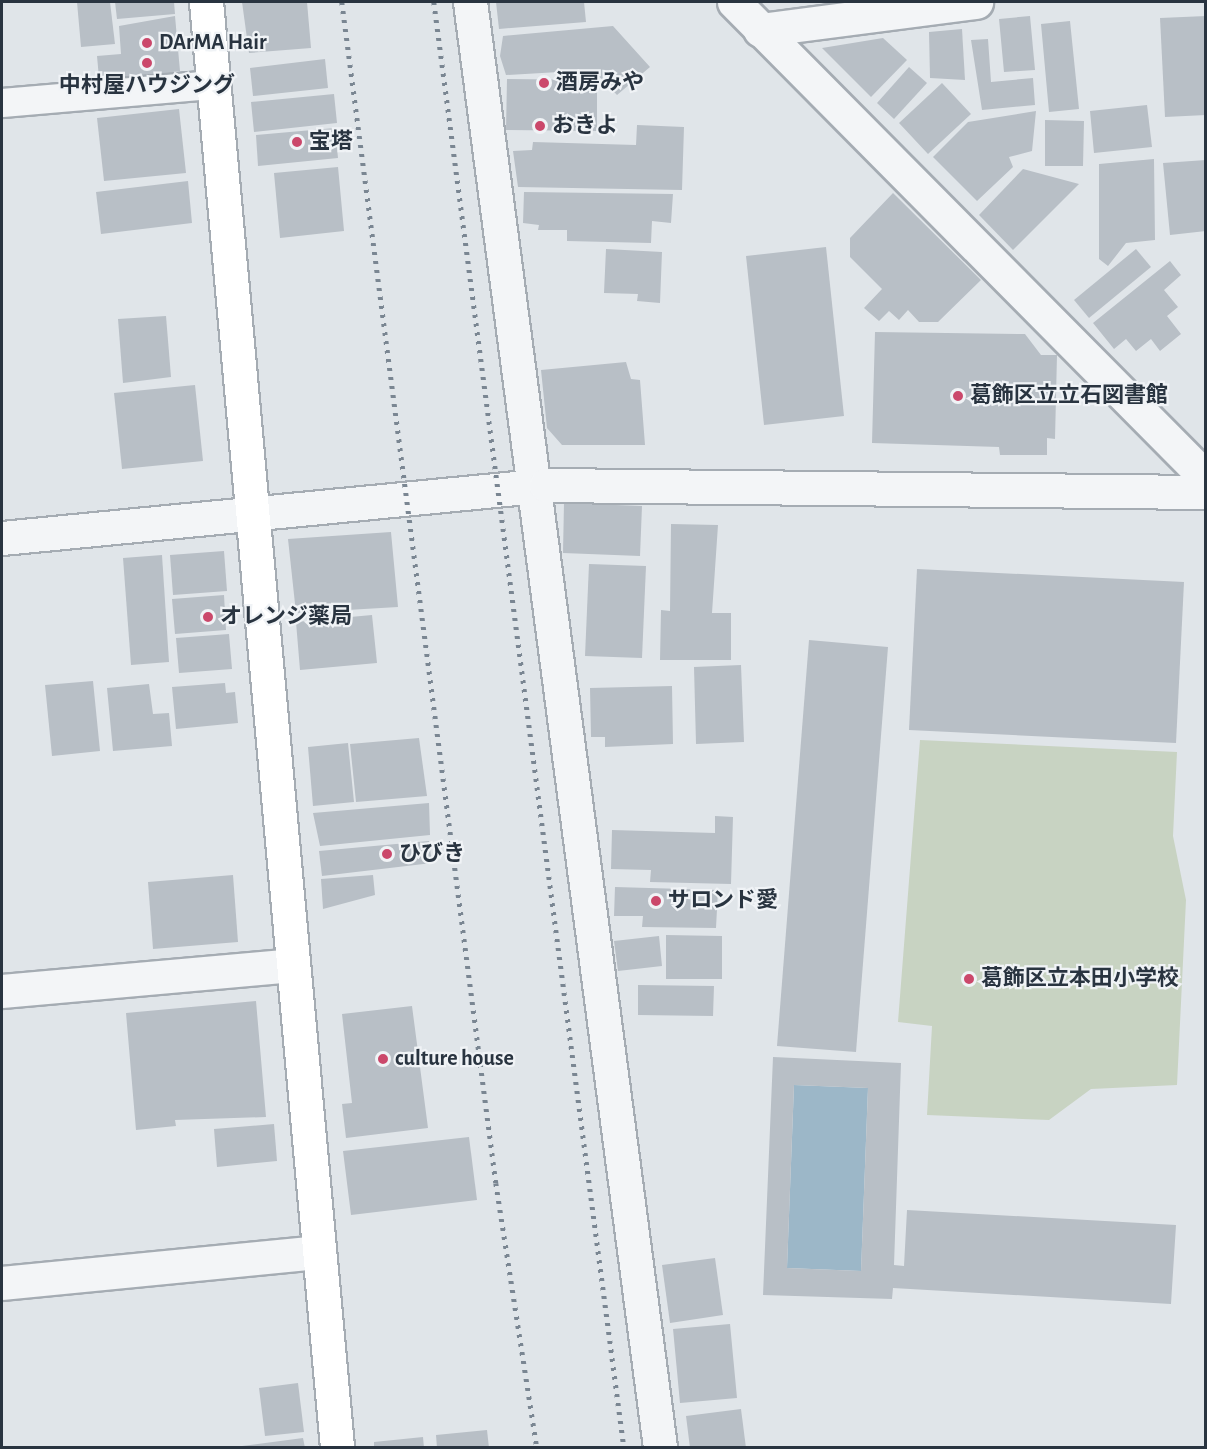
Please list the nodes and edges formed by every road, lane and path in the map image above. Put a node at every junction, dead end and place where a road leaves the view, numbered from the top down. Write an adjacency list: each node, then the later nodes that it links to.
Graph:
1 (206, 2): 6 (street)
2 (470, 2): 9 (street)
3 (734, 2): 5 (street)
4 (976, 2): 5 (street)
5 (760, 30): 8 (street)
6 (211, 85): 7 (lane); 11 (street)
7 (2, 103)
8 (1206, 478)
9 (535, 486): 10 (street); 11 (street); 18 (street)
10 (1206, 492)
11 (254, 514): 12 (street); 13 (street)
12 (2, 538)
13 (292, 965): 14 (street); 15 (street)
14 (2, 991)
15 (318, 1252): 16 (street); 17 (street)
16 (2, 1283)
17 (337, 1448)
18 (660, 1448)

